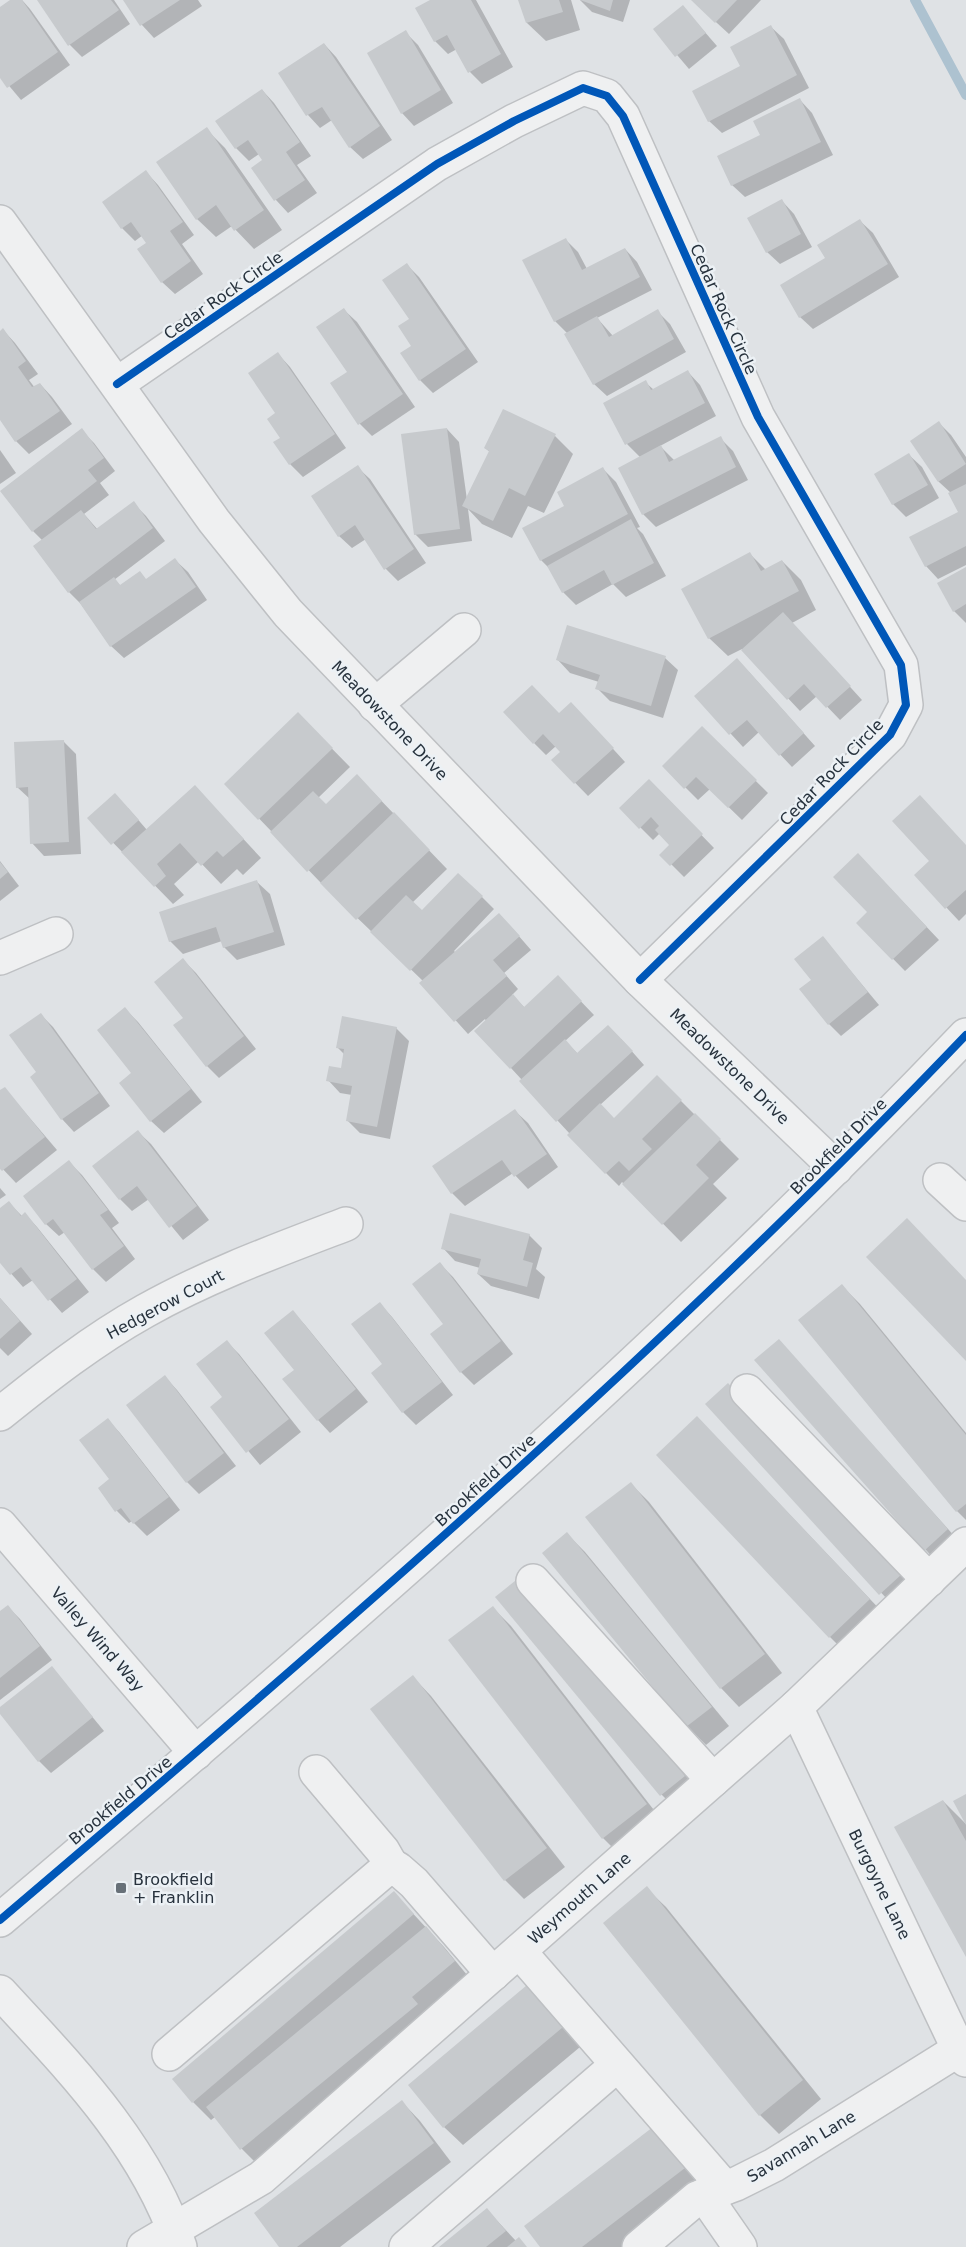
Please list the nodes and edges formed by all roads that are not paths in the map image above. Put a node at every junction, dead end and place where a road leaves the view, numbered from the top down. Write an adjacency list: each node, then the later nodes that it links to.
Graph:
1 (3, 234): 2 (street, Meadowstone Drive)
2 (117, 384): 4 (street, Meadowstone Drive); 7 (street, Cedar Rock Circle)
3 (464, 630): 4 (street)
4 (375, 705): 7 (street, Meadowstone Drive)
5 (56, 934): 6 (street)
6 (0, 958)
7 (640, 980): 9 (street, Meadowstone Drive)
8 (966, 1035): 9 (street, Brookfield Drive)
9 (836, 1168): 20 (street, Brookfield Drive)
10 (940, 1179): 11 (street)
11 (966, 1204)
12 (346, 1224): 14 (street, Hedgerow Court)
13 (747, 1390): 17 (street)
14 (0, 1414)
15 (0, 1526): 20 (street, Valley Wind Way)
16 (966, 1544): 17 (street, Weymouth Lane)
17 (929, 1580): 19 (street, Weymouth Lane)
18 (533, 1581): 22 (street)
19 (796, 1707): 22 (street, Weymouth Lane); 28 (street, Burgoyne Lane)
20 (196, 1753): 24 (street, Brookfield Drive)
21 (316, 1772): 23 (street)
22 (713, 1780): 25 (street, Weymouth Lane)
23 (391, 1865): 26 (street); 29 (street)
24 (0, 1920)
25 (519, 1952): 26 (street, Weymouth Lane); 30 (street)
26 (493, 1974): 32 (street, Weymouth Lane)
27 (0, 1992): 32 (street)
28 (964, 2052): 31 (street, Savannah Lane)
29 (169, 2054)
30 (617, 2065): 31 (street); 34 (street)
31 (714, 2192): 35 (street, Savannah Lane); 36 (street)
32 (177, 2239): 33 (street, Weymouth Lane)
33 (144, 2247)
34 (406, 2247)
35 (639, 2247)
36 (740, 2247)

